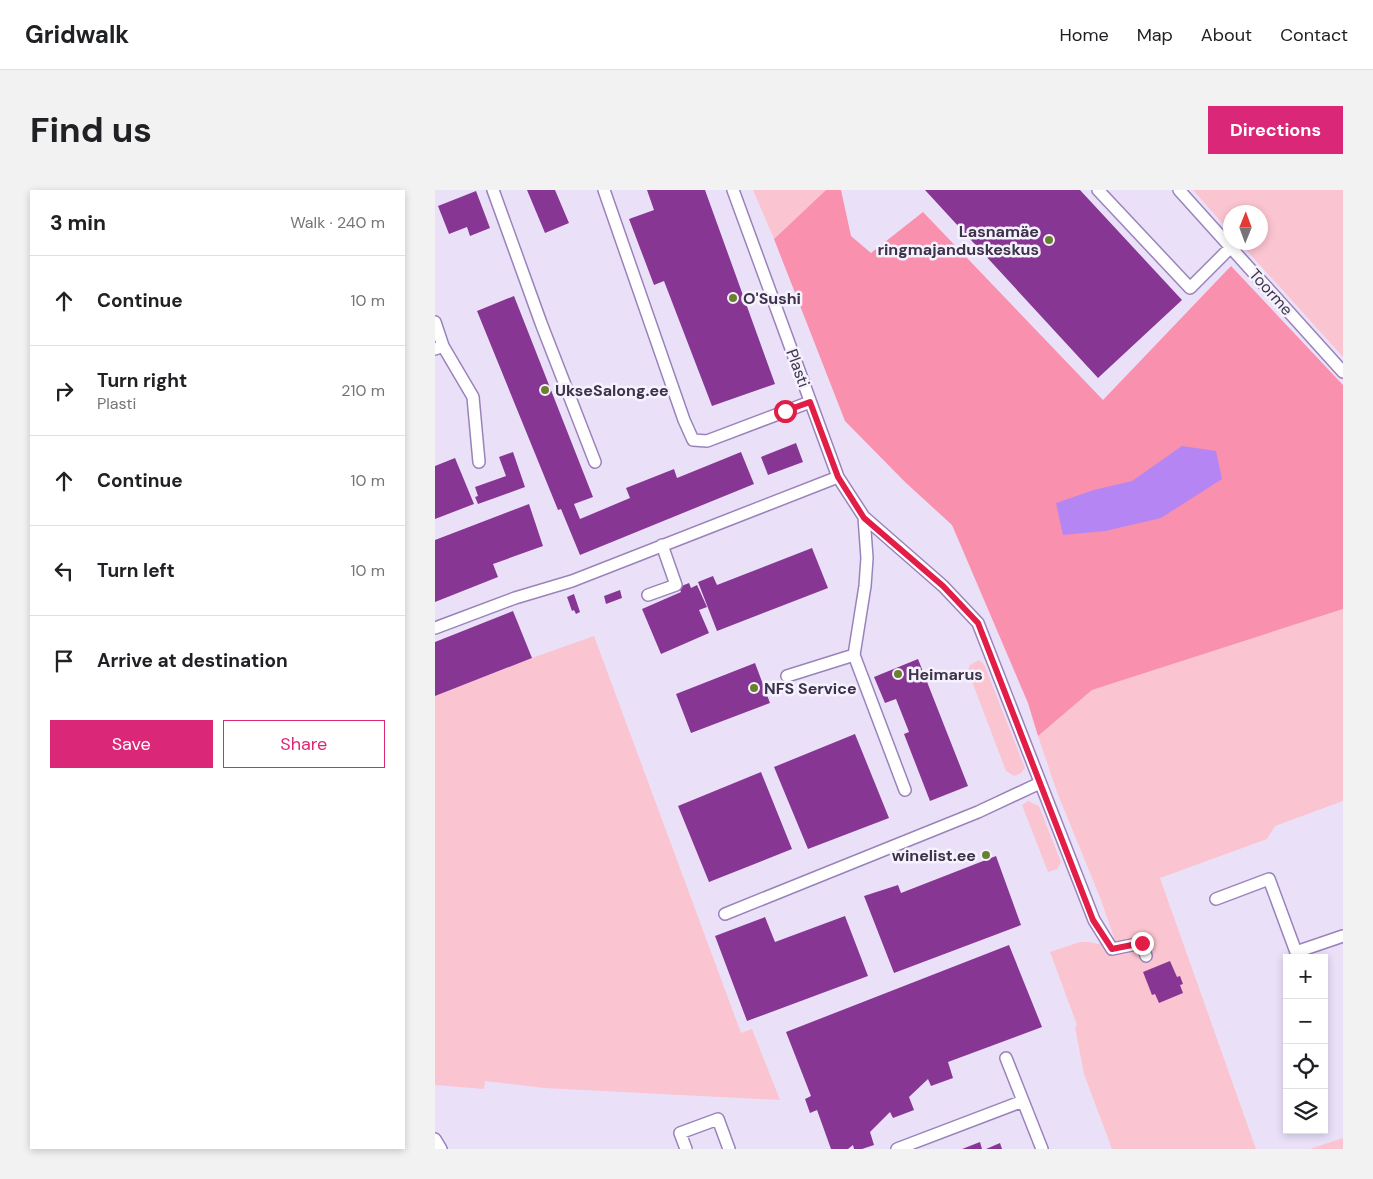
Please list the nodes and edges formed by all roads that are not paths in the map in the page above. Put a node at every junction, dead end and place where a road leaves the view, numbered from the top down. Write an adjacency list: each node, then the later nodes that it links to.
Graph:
1 (493, 190): 14 (lane)
2 (604, 190): 12 (lane)
3 (733, 190): 12 (lane, Plasti)
4 (1098, 190): 7 (lane)
5 (1179, 190): 6 (lane, Toorme)
6 (1223, 240)
7 (1228, 250)
8 (1232, 250): 11 (lane, Toorme)
9 (435, 322): 10 (lane)
10 (439, 348): 13 (lane)
11 (1343, 372)
12 (810, 402): 15 (lane, Plasti)
13 (479, 462)
14 (595, 462)
15 (838, 477): 16 (lane, Plasti); 17 (lane)
16 (864, 518): 20 (lane); 22 (lane, Plasti)
17 (662, 546): 18 (lane); 19 (lane)
18 (648, 595)
19 (435, 628)
20 (854, 655): 21 (lane); 23 (lane)
21 (787, 676)
22 (1040, 783): 25 (lane); 27 (lane, Plasti)
23 (905, 790)
24 (1216, 899): 26 (lane)
25 (725, 914)
26 (1343, 936)
27 (1146, 956)
28 (1005, 1058): 29 (lane)
29 (1023, 1101): 34 (lane); 35 (lane)
30 (435, 1139): 31 (lane)
31 (441, 1149)
32 (686, 1149): 33 (lane)
33 (729, 1149)
34 (897, 1149)
35 (1042, 1149)

